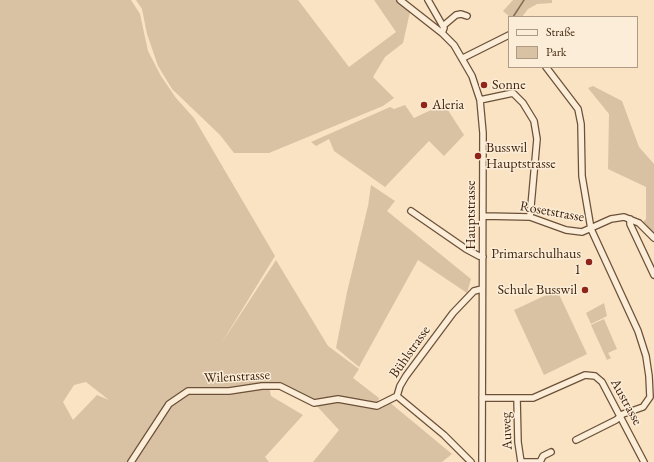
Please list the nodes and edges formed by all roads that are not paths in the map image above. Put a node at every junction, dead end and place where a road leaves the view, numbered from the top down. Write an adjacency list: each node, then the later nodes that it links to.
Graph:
1 (400, 0): 5 (street, Hauptstrasse)
2 (428, 0): 4 (street)
3 (467, 16): 4 (street)
4 (442, 26): 5 (street)
5 (442, 33): 7 (street, Hauptstrasse)
6 (508, 36): 7 (street)
7 (463, 58): 9 (street, Hauptstrasse)
8 (547, 68): 14 (street)
9 (480, 100): 11 (street, Hauptstrasse); 12 (street)
10 (411, 211): 16 (street)
11 (483, 216): 12 (street, Rosetstrasse); 16 (street, Hauptstrasse)
12 (530, 217): 14 (street, Rosetstrasse)
13 (630, 219): 14 (street, Rosetstrasse); 15 (street); 17 (street)
14 (591, 229): 22 (street)
15 (654, 238)
16 (482, 256): 18 (street, Hauptstrasse)
17 (654, 275)
18 (482, 289): 19 (street, Bühlstrasse); 20 (street, Hauptstrasse)
19 (397, 396): 25 (street, Wilenstrasse); 26 (street, Bühlstrasse)
20 (482, 398): 21 (street, Austrasse); 27 (street, Hauptstrasse)
21 (517, 398): 22 (street, Austrasse); 28 (street, Auweg)
22 (620, 416): 23 (street); 30 (street, Austrasse)
23 (576, 440)
24 (551, 452): 29 (street)
25 (131, 462)
26 (471, 462)
27 (482, 462)
28 (521, 462): 29 (street)
29 (540, 462)
30 (644, 462)

